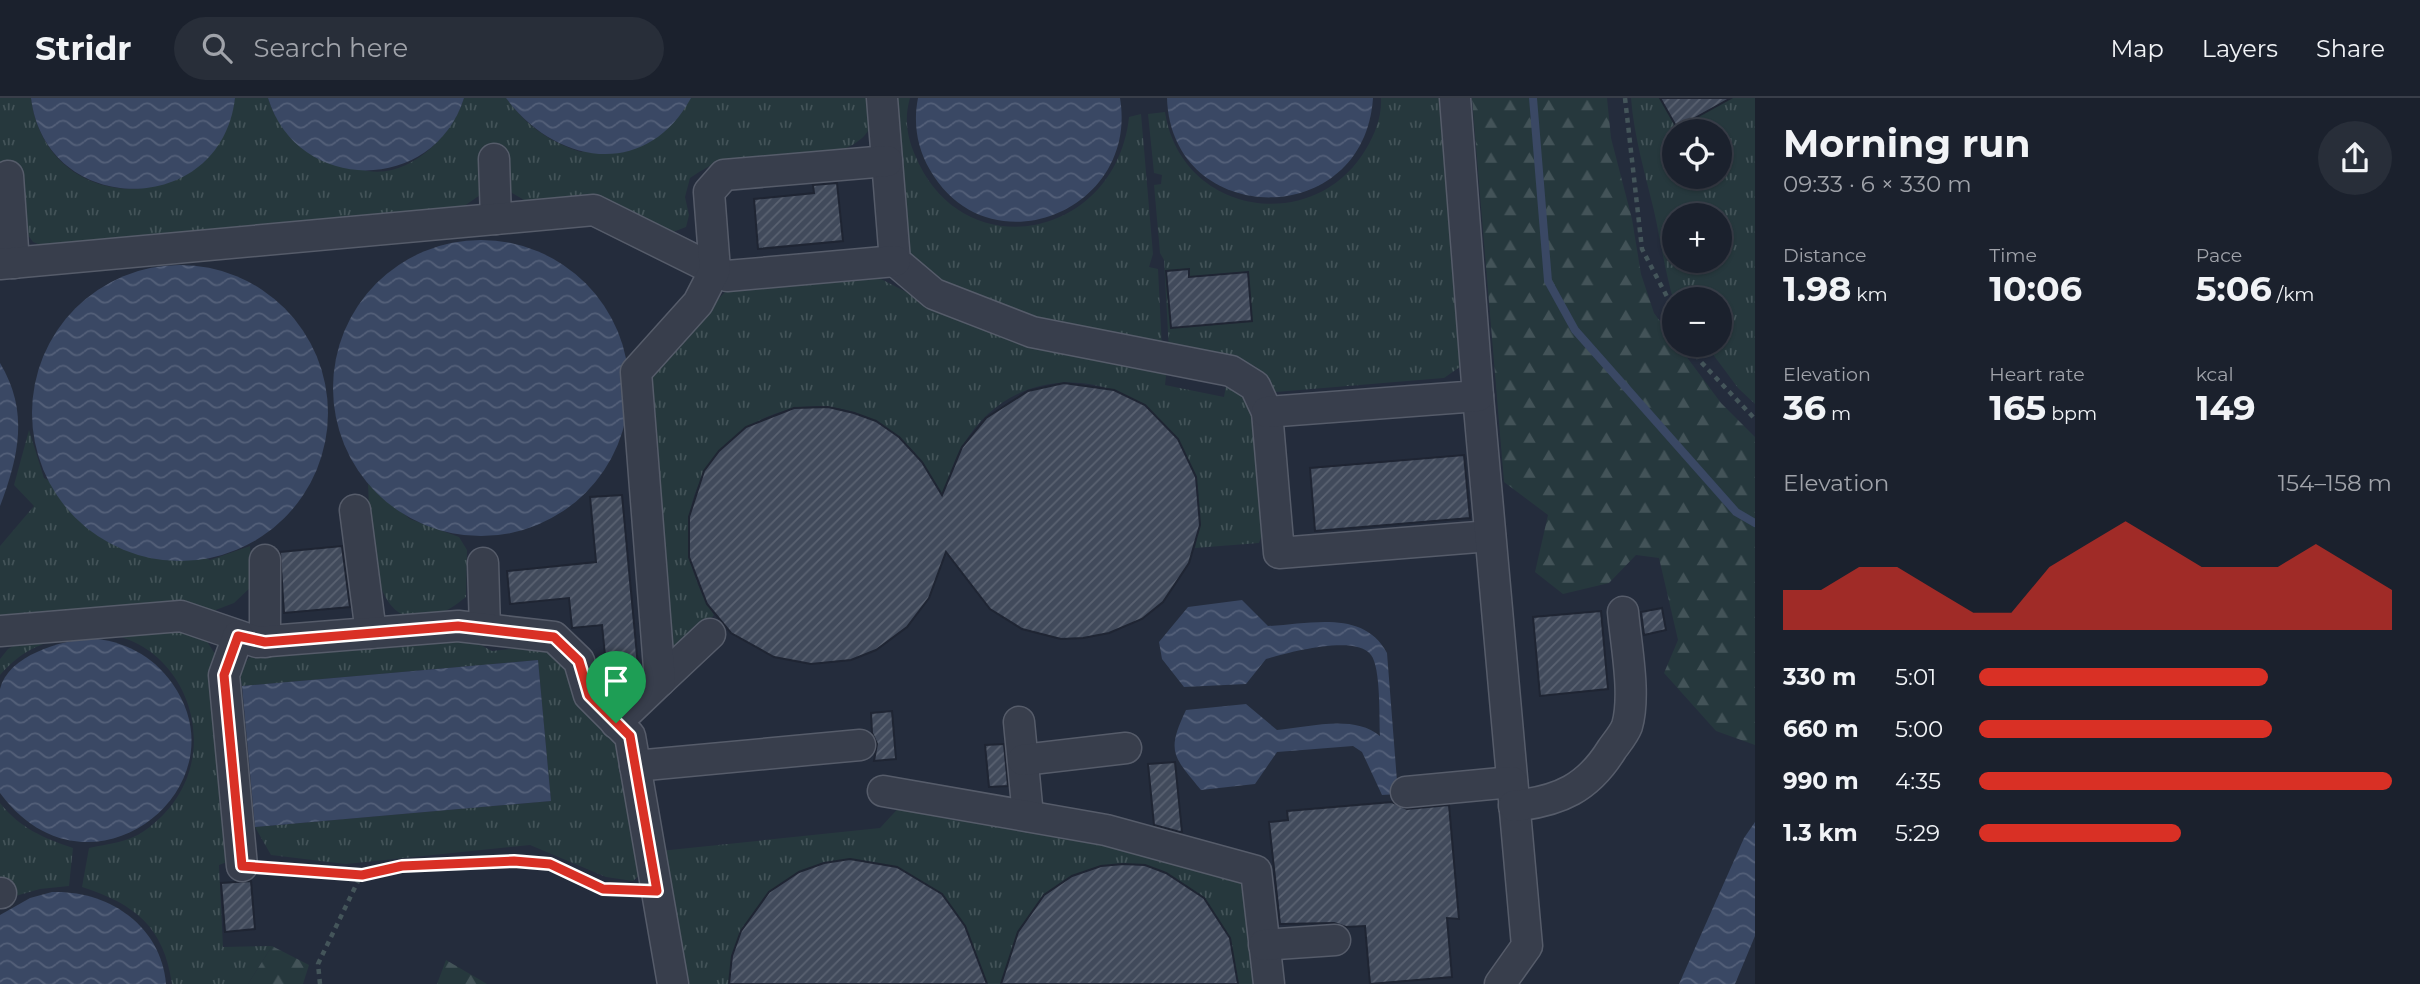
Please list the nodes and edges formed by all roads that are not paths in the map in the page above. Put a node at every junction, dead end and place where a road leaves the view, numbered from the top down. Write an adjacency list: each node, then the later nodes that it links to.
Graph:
1 (882, 98): 4 (lane)
2 (1455, 98): 10 (lane)
3 (494, 159): 6 (lane)
4 (887, 161): 7 (lane); 9 (lane)
5 (8, 176): 8 (lane)
6 (496, 219): 8 (lane); 9 (lane)
7 (895, 261): 9 (lane); 11 (lane)
8 (7, 263)
9 (715, 270): 22 (lane)
10 (1478, 396): 11 (lane); 13 (lane)
11 (1267, 412): 13 (lane)
12 (355, 510): 19 (lane)
13 (1490, 536): 31 (lane)
14 (265, 560): 21 (lane)
15 (483, 563): 17 (lane)
16 (1623, 612): 31 (lane)
17 (485, 629): 19 (lane); 24 (lane)
18 (1, 632): 21 (lane)
19 (371, 633): 21 (lane)
20 (710, 634): 22 (lane)
21 (252, 639): 33 (lane)
22 (660, 681): 24 (lane)
23 (1019, 722): 27 (lane)
24 (616, 723): 28 (lane)
25 (860, 745): 28 (lane)
26 (1126, 748): 27 (lane)
27 (1023, 760): 32 (lane)
28 (635, 765): 36 (lane)
29 (883, 791): 32 (lane)
30 (1406, 792): 31 (lane)
31 (1513, 794): 38 (lane)
32 (1028, 816): 35 (lane)
33 (242, 866)
34 (1335, 940): 35 (lane)
35 (1264, 945): 37 (lane)
36 (673, 984)
37 (1269, 984)
38 (1500, 984)

